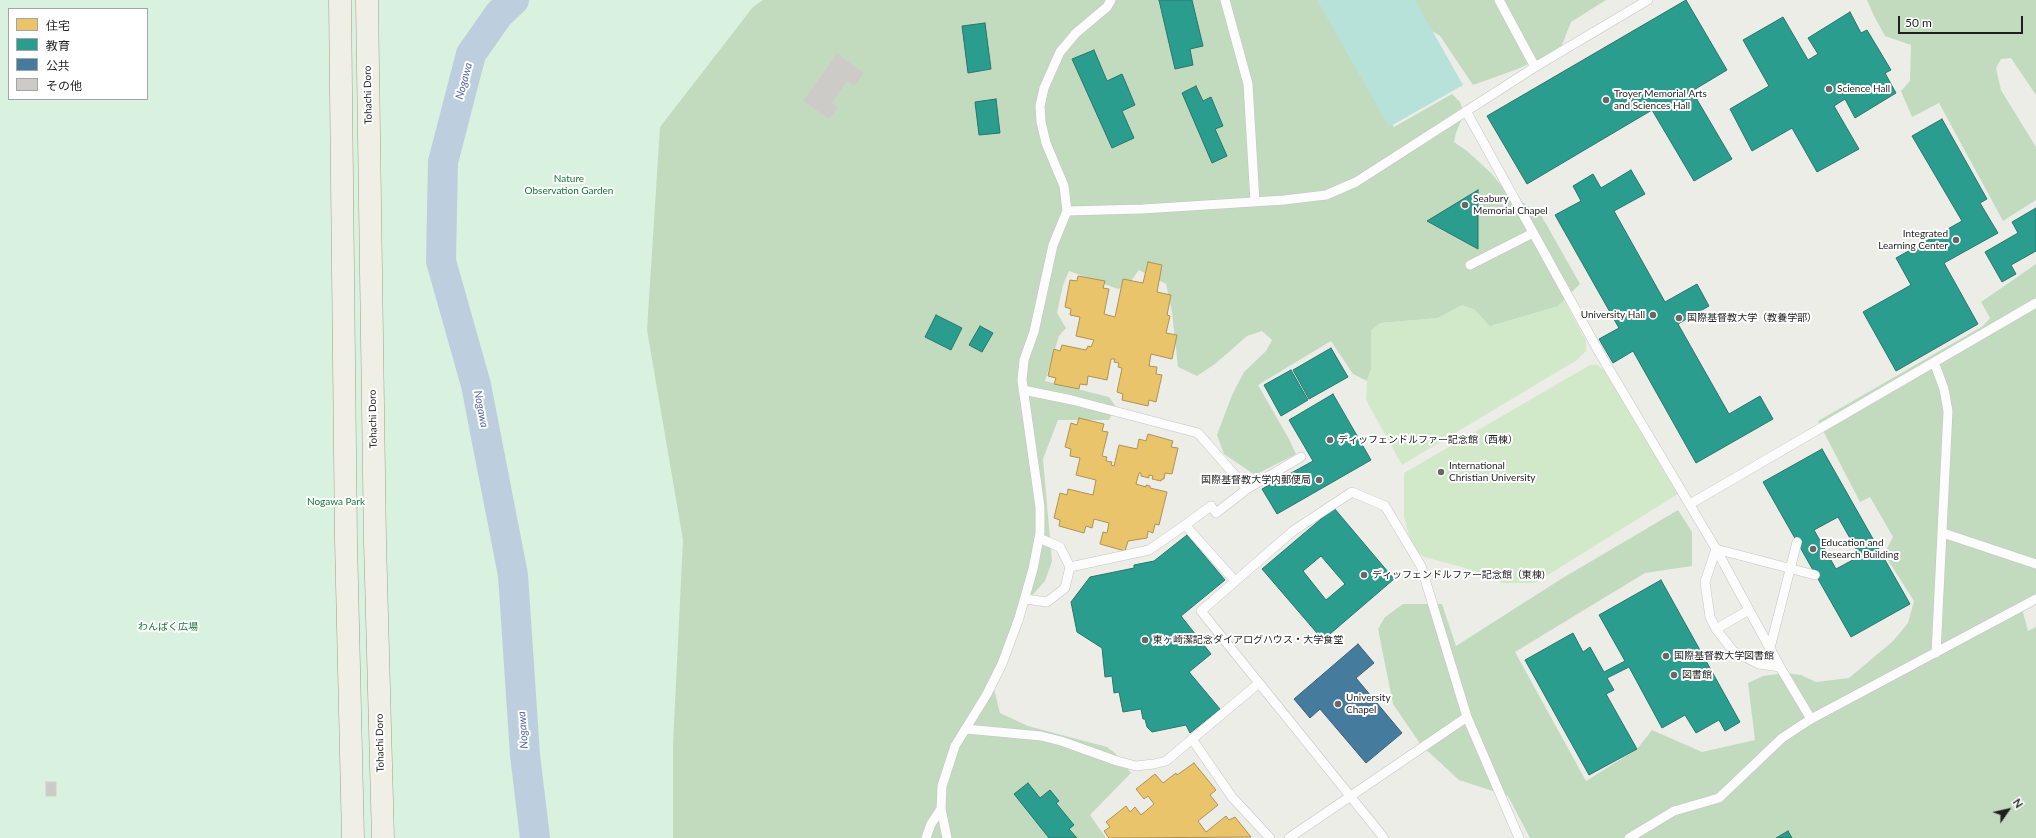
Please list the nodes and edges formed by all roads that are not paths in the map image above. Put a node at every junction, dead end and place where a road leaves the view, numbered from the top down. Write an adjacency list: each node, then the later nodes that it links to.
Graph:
1 (340, 0): 43 (main road)
2 (367, 0): 44 (main road, Tohachi Doro)
3 (1111, 0): 10 (lane)
4 (1225, 0): 9 (lane)
5 (1499, 0): 7 (lane)
6 (1648, 0): 7 (lane)
7 (1534, 67): 8 (lane)
8 (1466, 111): 9 (lane); 11 (lane)
9 (1255, 202): 10 (lane)
10 (1067, 211): 15 (lane)
11 (1533, 233): 12 (lane); 18 (lane)
12 (1470, 265)
13 (2036, 303): 14 (lane)
14 (1934, 362): 18 (lane); 20 (lane)
15 (1023, 390): 17 (lane); 21 (lane)
16 (1301, 456): 17 (lane)
17 (1247, 490): 19 (lane)
18 (1690, 504): 23 (lane)
19 (1185, 525): 25 (lane); 28 (lane)
20 (1943, 533): 24 (lane); 34 (lane)
21 (1039, 538): 25 (lane); 30 (lane)
22 (1796, 542): 26 (lane)
23 (1716, 549): 26 (lane); 31 (lane); 32 (lane)
24 (2036, 564)
25 (1070, 567): 30 (lane)
26 (1790, 568): 27 (lane); 33 (lane)
27 (1815, 575)
28 (1235, 582): 36 (lane); 37 (lane)
29 (2036, 598): 34 (lane)
30 (1025, 599): 39 (lane)
31 (1749, 610): 32 (lane); 33 (lane)
32 (1716, 629): 35 (lane)
33 (1770, 648): 35 (lane)
34 (1936, 653): 38 (lane)
35 (1780, 667): 38 (lane)
36 (1259, 683): 40 (lane); 41 (lane)
37 (1467, 717): 41 (lane); 50 (lane)
38 (1811, 719): 51 (lane)
39 (966, 729): 40 (lane); 42 (lane)
40 (1192, 739): 47 (lane)
41 (1351, 797): 48 (lane); 49 (lane)
42 (941, 809): 45 (lane); 46 (lane)
43 (353, 838)
44 (383, 838)
45 (926, 838)
46 (947, 838)
47 (1270, 838)
48 (1289, 838)
49 (1384, 838)
50 (1519, 838)
51 (1629, 838)

